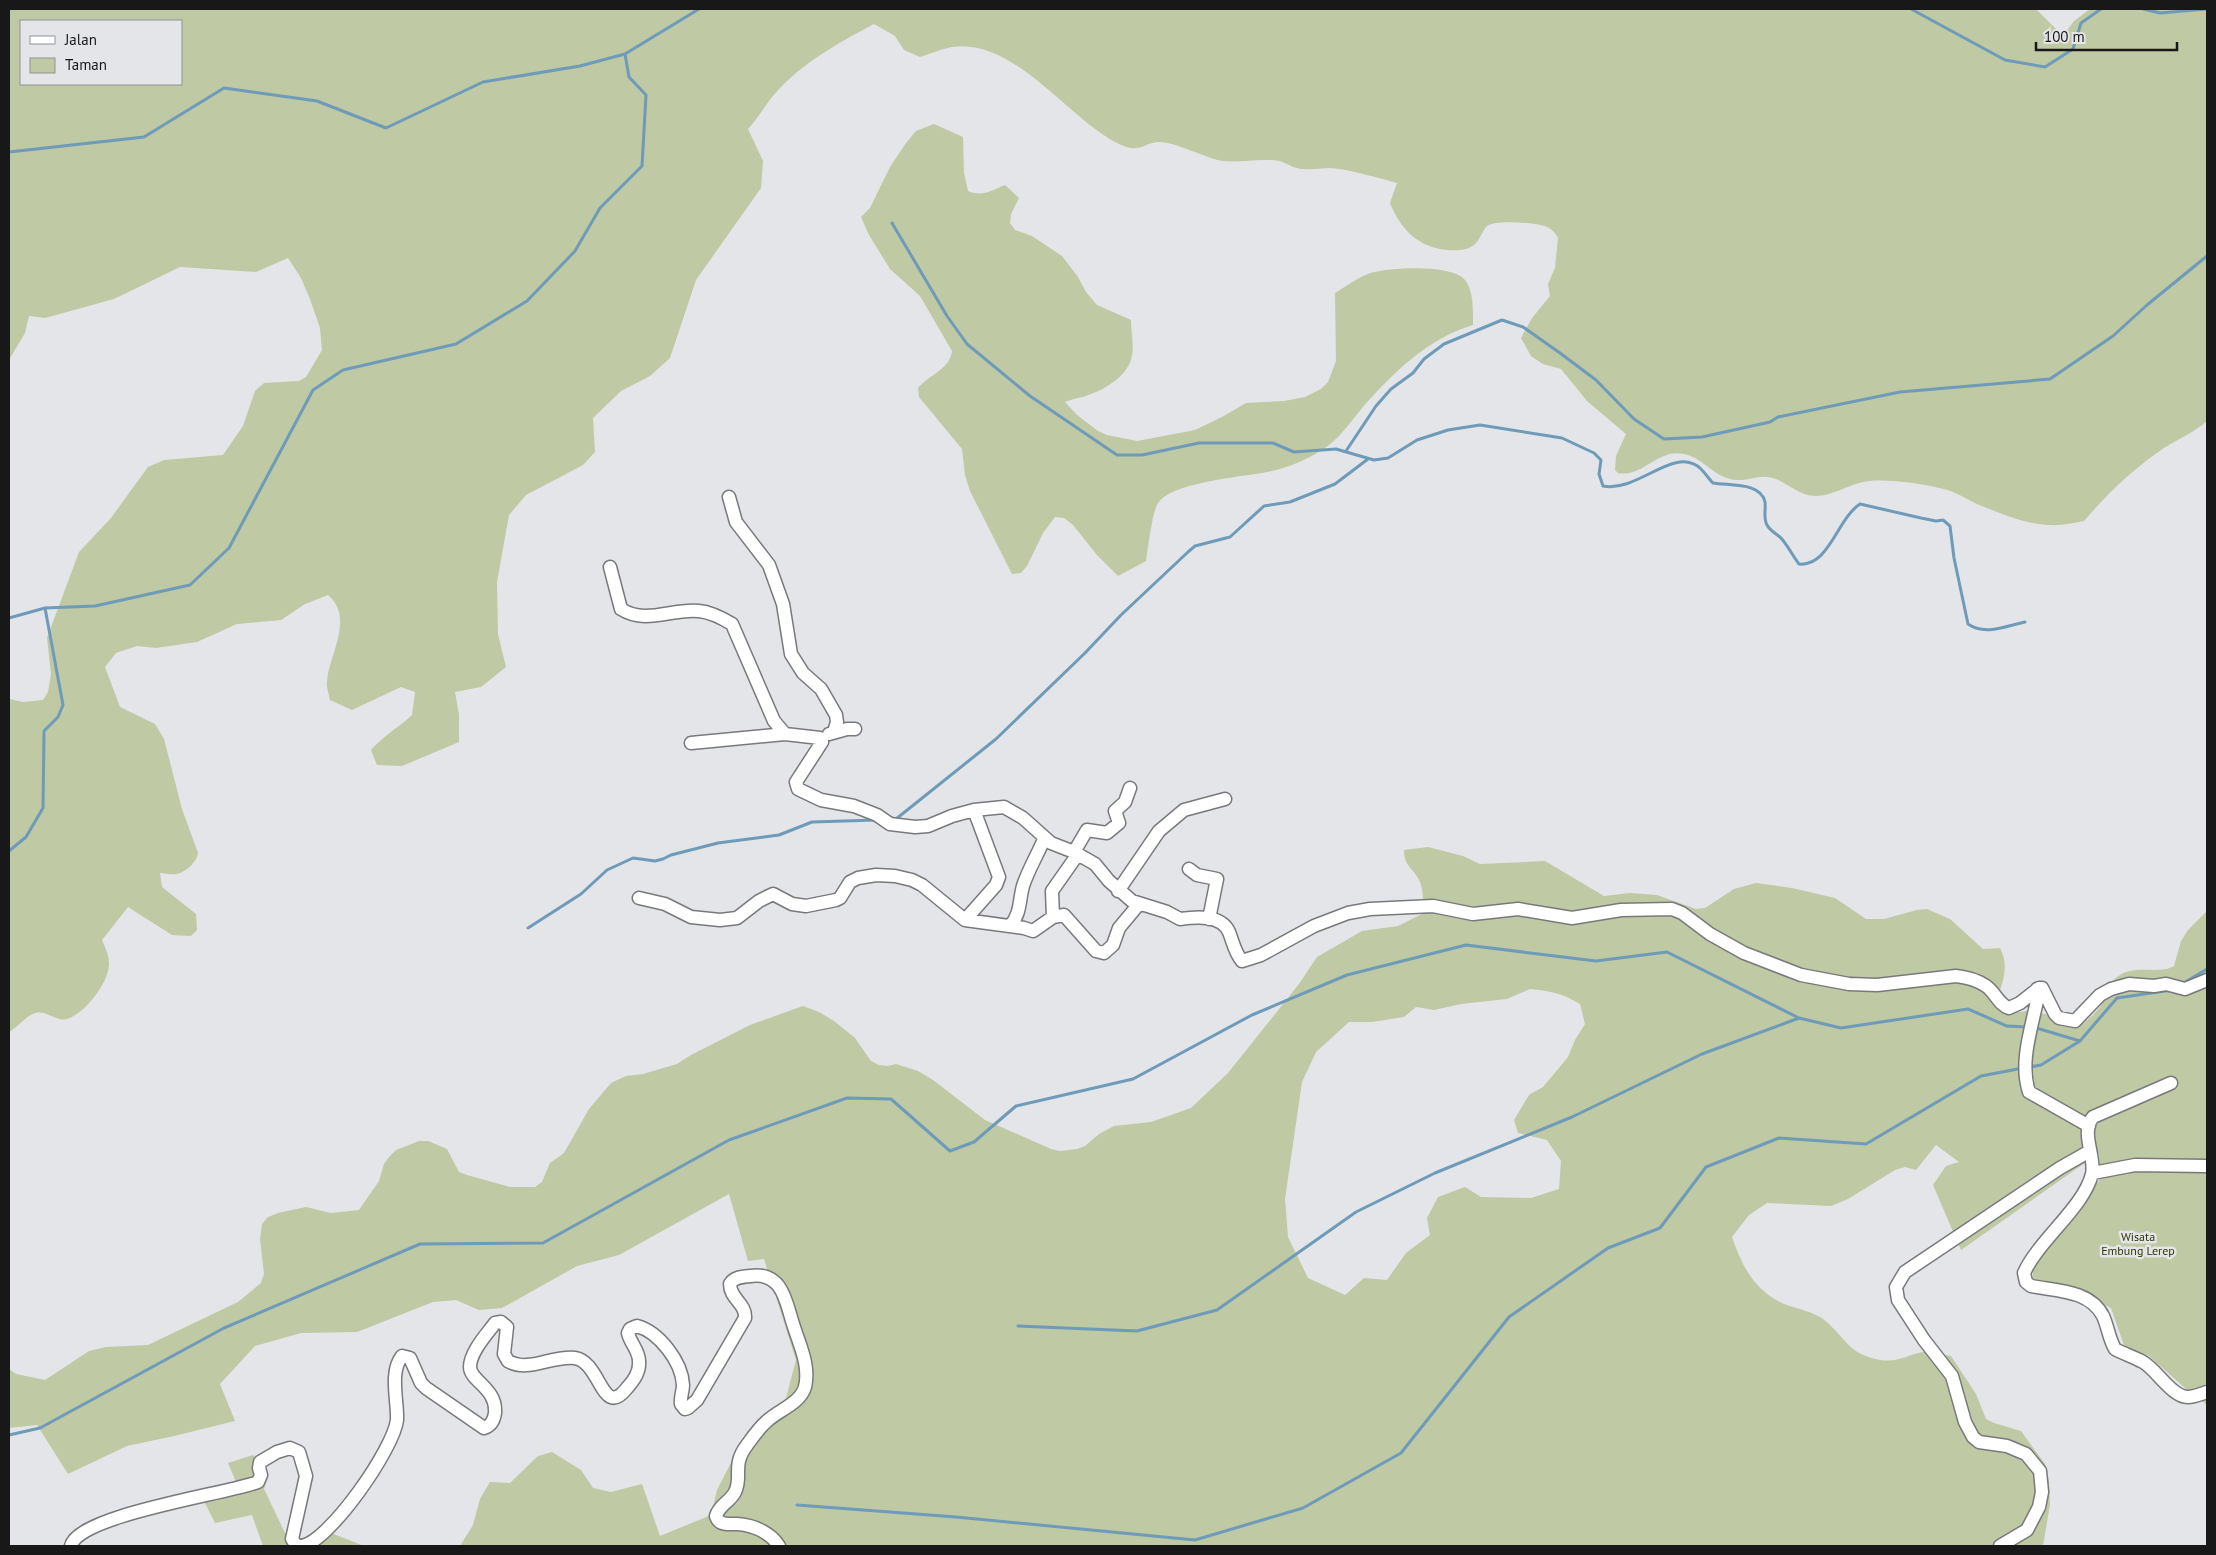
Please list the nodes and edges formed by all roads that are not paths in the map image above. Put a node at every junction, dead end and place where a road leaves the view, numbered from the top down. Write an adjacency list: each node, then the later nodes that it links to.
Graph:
1 (729, 497): 4 (street)
2 (610, 567): 5 (street)
3 (855, 729): 4 (street)
4 (834, 732): 6 (street)
5 (785, 734): 6 (street); 7 (street)
6 (820, 738): 10 (street)
7 (691, 743)
8 (1130, 788): 12 (street)
9 (1225, 799): 14 (street)
10 (974, 810): 11 (street); 19 (street)
11 (1044, 838): 12 (street); 20 (street)
12 (1076, 853): 14 (street); 17 (street)
13 (1189, 869): 18 (street)
14 (1118, 890): 16 (street)
15 (639, 898): 19 (street)
16 (1139, 904): 17 (street); 18 (street)
17 (1054, 917): 20 (street)
18 (1209, 919): 22 (street)
19 (965, 920): 20 (street)
20 (1010, 926)
21 (2207, 980): 22 (street)
22 (2037, 989): 24 (street)
23 (2171, 1082): 24 (street)
24 (2088, 1126): 25 (street)
25 (2090, 1152): 27 (street); 32 (street)
26 (2207, 1166): 27 (street)
27 (2092, 1173): 28 (street)
28 (2207, 1392)
29 (71, 1546): 30 (street)
30 (301, 1546): 31 (street)
31 (779, 1546)
32 (2000, 1546)

